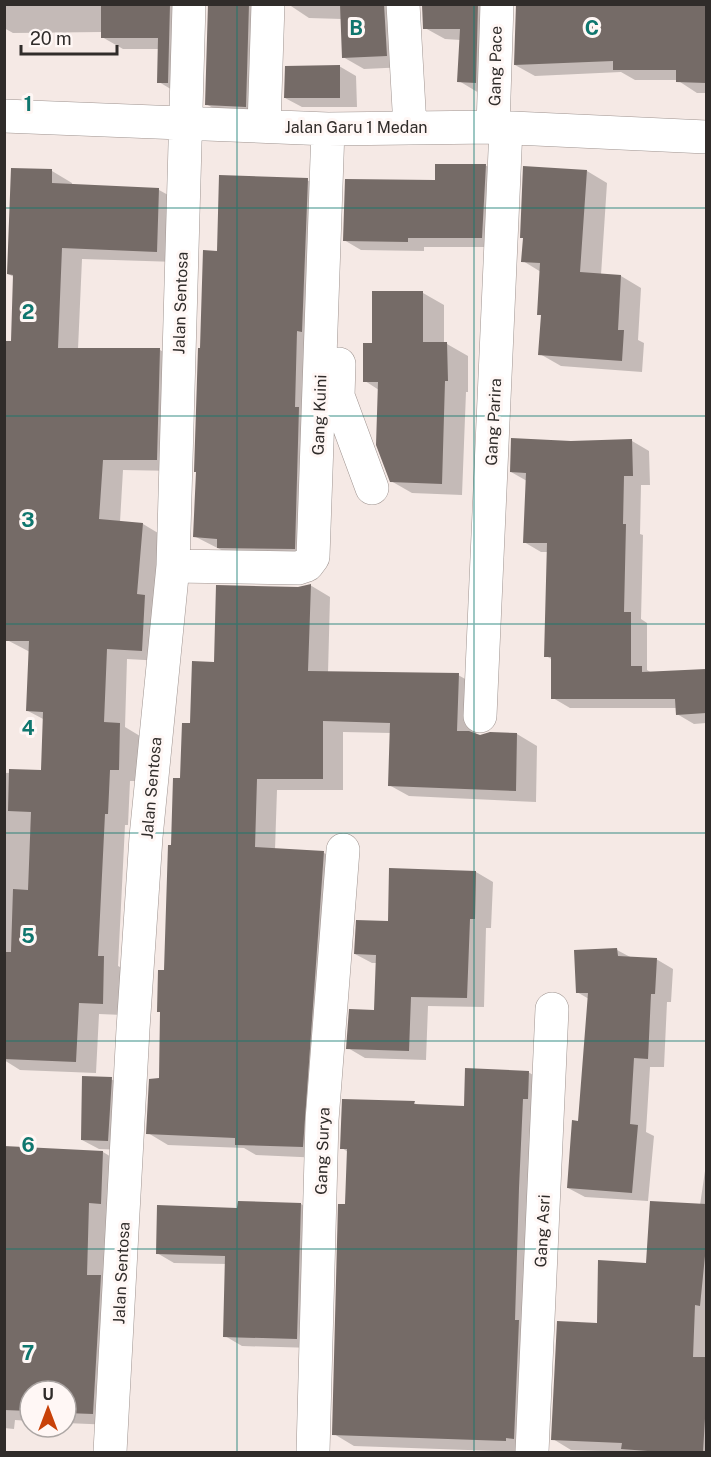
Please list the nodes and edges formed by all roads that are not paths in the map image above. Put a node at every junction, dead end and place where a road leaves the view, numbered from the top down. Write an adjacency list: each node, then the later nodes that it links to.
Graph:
1 (189, 4): 6 (street, Jalan Sentosa)
2 (268, 4): 7 (street)
3 (403, 4): 8 (street)
4 (496, 4): 9 (street, Gang Pace)
5 (4, 116): 6 (street, Jalan Garu 1 Medan)
6 (186, 124): 7 (street, Jalan Garu 1 Medan); 13 (street, Jalan Sentosa)
7 (264, 126): 10 (street, Jalan Garu 1 Medan)
8 (410, 127): 9 (street, Jalan Garu 1 Medan); 10 (street, Jalan Garu 1 Medan)
9 (500, 128): 11 (street, Jalan Garu 1 Medan); 14 (street, Gang Parira)
10 (336, 129): 12 (street); 13 (street, Gang Kuini)
11 (706, 137)
12 (372, 488)
13 (173, 566): 17 (street, Jalan Sentosa)
14 (480, 716)
15 (343, 850): 18 (street, Gang Surya)
16 (552, 1009): 19 (street, Gang Asri)
17 (110, 1452)
18 (313, 1452)
19 (532, 1452)

